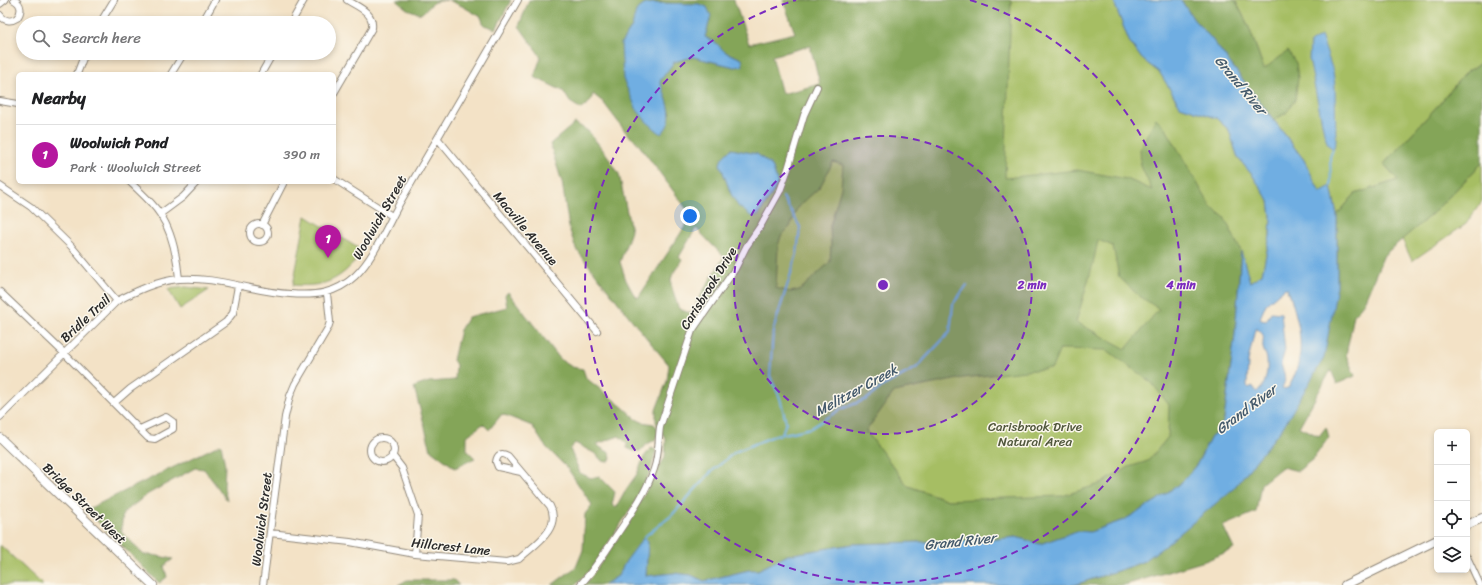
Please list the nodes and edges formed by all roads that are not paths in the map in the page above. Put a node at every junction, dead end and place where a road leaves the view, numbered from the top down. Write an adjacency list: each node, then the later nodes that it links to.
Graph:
1 (5, 0): 8 (street)
2 (16, 0): 10 (street)
3 (114, 0): 11 (street)
4 (215, 0): 12 (street)
5 (304, 0): 13 (street)
6 (347, 0): 22 (street)
7 (518, 0): 25 (street, Woolwich Street)
8 (0, 4)
9 (0, 15): 14 (street)
10 (18, 16)
11 (104, 16)
12 (206, 16)
13 (295, 16)
14 (16, 18)
15 (82, 60): 18 (street)
16 (180, 60): 19 (street)
17 (270, 60): 20 (street)
18 (78, 72)
19 (172, 72)
20 (262, 72)
21 (817, 87): 55 (street, Carisbrook Drive)
22 (336, 90)
23 (0, 101): 24 (street)
24 (16, 104)
25 (438, 139): 32 (street, Woolwich Street); 39 (street, Macville Avenue)
26 (336, 180): 32 (street)
27 (132, 184): 31 (street)
28 (195, 184): 31 (street)
29 (283, 184): 33 (street)
30 (0, 186): 38 (street)
31 (160, 214): 34 (street)
32 (392, 216): 37 (street, Woolwich Street)
33 (262, 225)
34 (179, 279): 35 (street, Bridle Trail); 38 (street, Bridle Trail)
35 (238, 286): 37 (street, Bridle Trail); 41 (street)
36 (0, 292): 40 (street)
37 (327, 293): 49 (street, Woolwich Street)
38 (117, 301): 40 (street, Bridle Trail)
39 (598, 331)
40 (64, 352): 41 (street); 42 (street, Bridle Trail)
41 (114, 403): 43 (street)
42 (0, 417)
43 (140, 429): 43 (street)
44 (0, 438): 53 (main road, Bridge Street West)
45 (392, 455): 51 (street)
46 (521, 472): 51 (street, Hillcrest Lane)
47 (1482, 518): 48 (main road)
48 (1470, 524)
49 (270, 533): 51 (street, Hillcrest Lane); 54 (street, Woolwich Street)
50 (1434, 541): 56 (main road)
51 (416, 554)
52 (1470, 564): 57 (street)
53 (153, 585)
54 (263, 585)
55 (580, 585)
56 (1345, 585)
57 (1480, 585)

